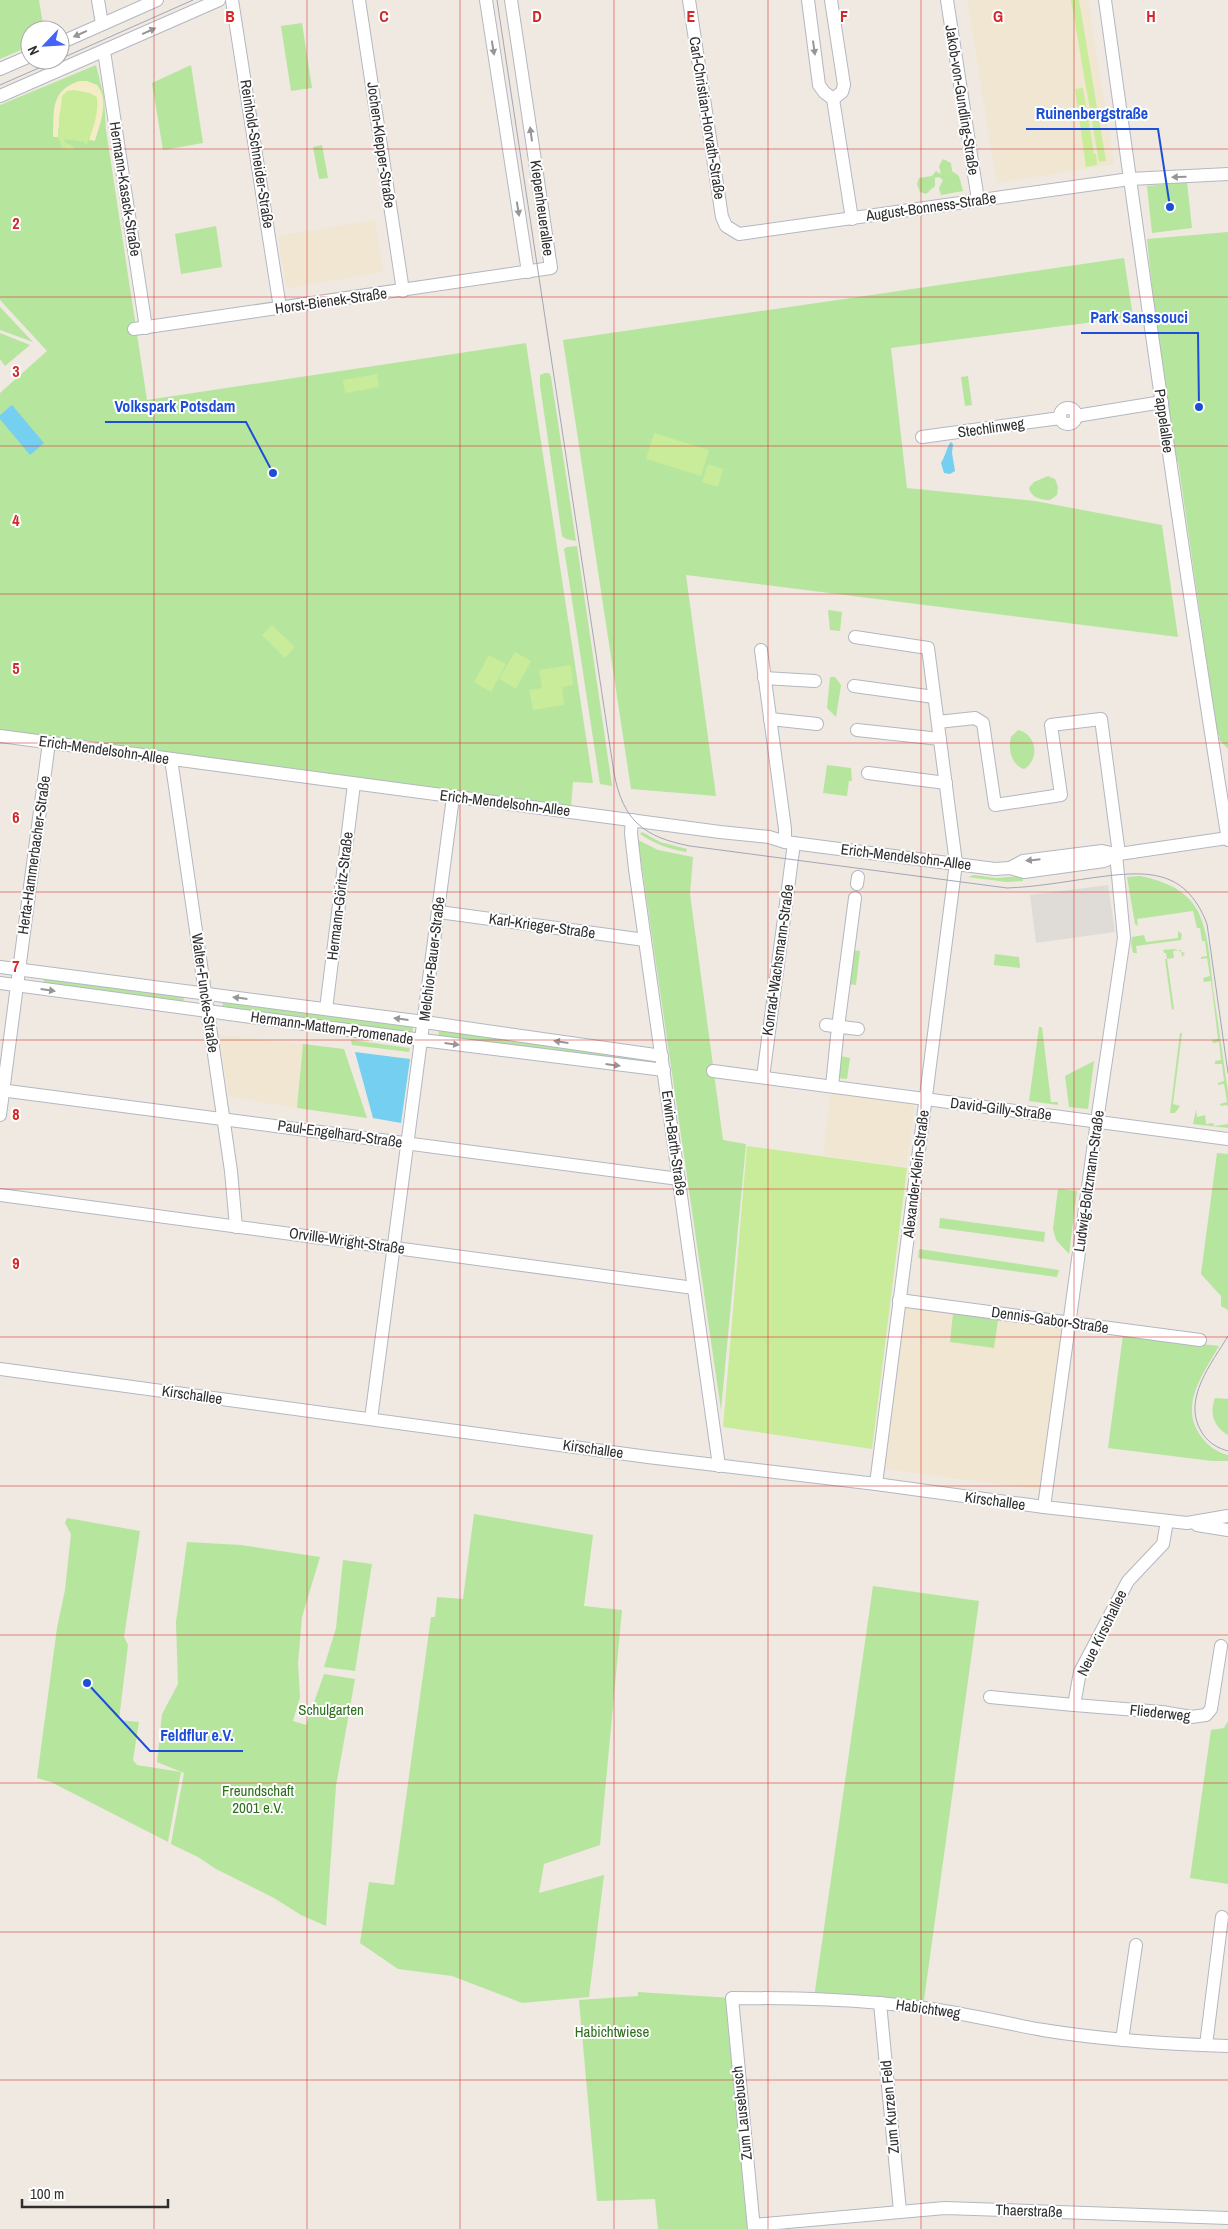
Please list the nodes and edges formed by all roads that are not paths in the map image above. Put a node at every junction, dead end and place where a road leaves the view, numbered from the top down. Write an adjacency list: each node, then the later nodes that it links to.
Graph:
1 (98, 0): 13 (street)
2 (157, 0): 13 (street)
3 (218, 0): 15 (street, one-way to 3)
4 (232, 0): 27 (street, Reinhold-Schneider-Straße)
5 (359, 0): 26 (street, Jochen-Klepper-Straße)
6 (486, 0): 25 (street, Kiepenheuerallee, one-way to 25)
7 (511, 0): 25 (street, Kiepenheuerallee, one-way to 7)
8 (689, 0): 24 (street, Carl-Christian-Horvath-Straße)
9 (808, 0): 19 (street, one-way to 19)
10 (831, 0): 19 (street)
11 (947, 0): 22 (street, Jakob-von-Gundling-Straße)
12 (1105, 0): 21 (street, Pappelallee)
13 (102, 24): 14 (street, one-way to 14)
14 (70, 38)
15 (104, 51): 18 (street); 28 (street, Hermann-Kasack-Straße)
16 (20, 60): 17 (street)
17 (0, 69)
18 (0, 96)
19 (833, 99): 23 (street)
20 (1228, 174): 21 (street, August-Bonness-Straße, one-way to 21)
21 (1130, 179): 22 (street, August-Bonness-Straße); 29 (street, Pappelallee)
22 (978, 200): 23 (street, August-Bonness-Straße)
23 (852, 219): 24 (street, August-Bonness-Straße)
24 (733, 232)
25 (528, 272): 26 (street, Horst-Bienek-Straße)
26 (403, 291): 27 (street, Horst-Bienek-Straße)
27 (280, 308): 28 (street, Horst-Bienek-Straße)
28 (140, 328)
29 (1162, 402): 30 (street, Stechlinweg); 50 (street, Pappelallee)
30 (922, 437)
31 (855, 637): 36 (street, Alexander-Klein-Straße)
32 (761, 650): 33 (street, Konrad-Wachsmann-Straße)
33 (764, 678): 34 (street); 37 (street, Konrad-Wachsmann-Straße)
34 (815, 681)
35 (854, 686): 36 (street)
36 (934, 697): 38 (street, Alexander-Klein-Straße)
37 (770, 719): 39 (street); 51 (street, Konrad-Wachsmann-Straße)
38 (938, 722): 42 (street, Alexander-Klein-Straße); 52 (street, Ludwig-Boltzmann-Straße)
39 (817, 724)
40 (857, 730): 42 (street)
41 (0, 736): 43 (street, Erich-Mendelsohn-Allee)
42 (940, 739): 46 (street, Alexander-Klein-Straße)
43 (49, 742): 44 (street, Erich-Mendelsohn-Allee); 58 (street, Herta-Hammerbacher-Straße)
44 (171, 759): 47 (street, Erich-Mendelsohn-Allee); 61 (street, Walter-Funcke-Straße)
45 (868, 773): 46 (street)
46 (946, 783): 53 (street, Alexander-Klein-Straße)
47 (354, 784): 48 (street, Erich-Mendelsohn-Allee); 62 (street, Hermann-Göritz-Straße)
48 (453, 797): 49 (street, Erich-Mendelsohn-Allee); 55 (street, Melchior-Bauer-Straße)
49 (632, 820): 51 (street, Erich-Mendelsohn-Allee); 56 (street, Erwin-Barth-Straße)
50 (1228, 839): 52 (street, Erich-Mendelsohn-Allee)
51 (789, 842): 53 (street, Erich-Mendelsohn-Allee); 71 (street, Konrad-Wachsmann-Straße)
52 (1118, 854): 53 (street, Erich-Mendelsohn-Allee); 77 (street, Ludwig-Boltzmann-Straße)
53 (956, 863): 74 (street, Alexander-Klein-Straße)
54 (855, 898): 65 (street)
55 (438, 912): 56 (street, Karl-Krieger-Straße); 64 (street, Melchior-Bauer-Straße)
56 (645, 940): 68 (street, Erwin-Barth-Straße)
57 (0, 968): 58 (street, Hermann-Mattern-Promenade)
58 (18, 970): 60 (street, Herta-Hammerbacher-Straße); 61 (street, Hermann-Mattern-Promenade)
59 (0, 983): 60 (street, Hermann-Mattern-Promenade)
60 (16, 985): 63 (street, Hermann-Mattern-Promenade, one-way to 63); 73 (street, Herta-Hammerbacher-Straße)
61 (205, 994): 62 (street, Hermann-Mattern-Promenade, one-way to 61); 63 (street, Walter-Funcke-Straße)
62 (326, 1009): 64 (street, Hermann-Mattern-Promenade, one-way to 62)
63 (208, 1012): 67 (street, Hermann-Mattern-Promenade); 76 (street, Walter-Funcke-Straße)
64 (424, 1022): 67 (street, Melchior-Bauer-Straße); 68 (street, Hermann-Mattern-Promenade, one-way to 64)
65 (832, 1026): 66 (street); 72 (street)
66 (858, 1030)
67 (422, 1040): 69 (street, Hermann-Mattern-Promenade, one-way to 69); 79 (street, Melchior-Bauer-Straße)
68 (662, 1056): 69 (street, Erwin-Barth-Straße)
69 (664, 1070): 80 (street, Erwin-Barth-Straße)
70 (713, 1071): 71 (street, David-Gilly-Straße)
71 (763, 1077): 72 (street, David-Gilly-Straße)
72 (832, 1086): 74 (street, David-Gilly-Straße)
73 (2, 1090): 75 (street, Herta-Hammerbacher-Straße); 76 (street, Paul-Engelhard-Straße)
74 (925, 1098): 77 (street, David-Gilly-Straße); 85 (street, Alexander-Klein-Straße)
75 (0, 1115)
76 (223, 1119): 79 (street, Paul-Engelhard-Straße); 82 (street, Walter-Funcke-Straße)
77 (1097, 1121): 78 (street, David-Gilly-Straße); 86 (street, Ludwig-Boltzmann-Straße)
78 (1228, 1139)
79 (408, 1144): 80 (street, Paul-Engelhard-Straße); 83 (street, Melchior-Bauer-Straße)
80 (680, 1179): 84 (street, Erwin-Barth-Straße)
81 (0, 1195): 82 (street, Orville-Wright-Straße)
82 (236, 1227): 83 (street, Orville-Wright-Straße)
83 (394, 1247): 84 (street, Orville-Wright-Straße); 89 (street, Melchior-Bauer-Straße)
84 (694, 1288): 90 (street, Erwin-Barth-Straße)
85 (899, 1300): 86 (street, Dennis-Gabor-Straße); 91 (street, Alexander-Klein-Straße)
86 (1069, 1323): 87 (street, Dennis-Gabor-Straße); 92 (street, Ludwig-Boltzmann-Straße)
87 (1200, 1340)
88 (0, 1370): 89 (street, Kirschallee)
89 (371, 1419): 90 (street, Kirschallee)
90 (719, 1466): 91 (street, Kirschallee)
91 (876, 1484): 92 (street, Kirschallee)
92 (1044, 1508): 94 (street, Kirschallee)
93 (1228, 1516): 95 (street, Kirschallee)
94 (1167, 1521): 95 (street, Kirschallee); 99 (street, Neue Kirschallee)
95 (1187, 1523): 96 (street, Kirschallee)
96 (1228, 1530)
97 (1221, 1646): 99 (street, Fliederweg)
98 (990, 1697): 99 (street)
99 (1074, 1706)
100 (1222, 1917): 105 (street)
101 (1136, 1945): 104 (street)
102 (732, 1998): 103 (street, Habichtweg); 110 (street, Zum Lausebusch)
103 (880, 2003): 104 (street, Habichtweg); 107 (street, Zum Kurzen Feld)
104 (1122, 2040): 105 (street, Habichtweg)
105 (1206, 2045): 106 (street, Habichtweg)
106 (1228, 2046)
107 (900, 2211): 108 (street, Thaerstraße); 109 (street, Thaerstraße)
108 (1228, 2218)
109 (843, 2223): 110 (street, Thaerstraße)
110 (754, 2227)

